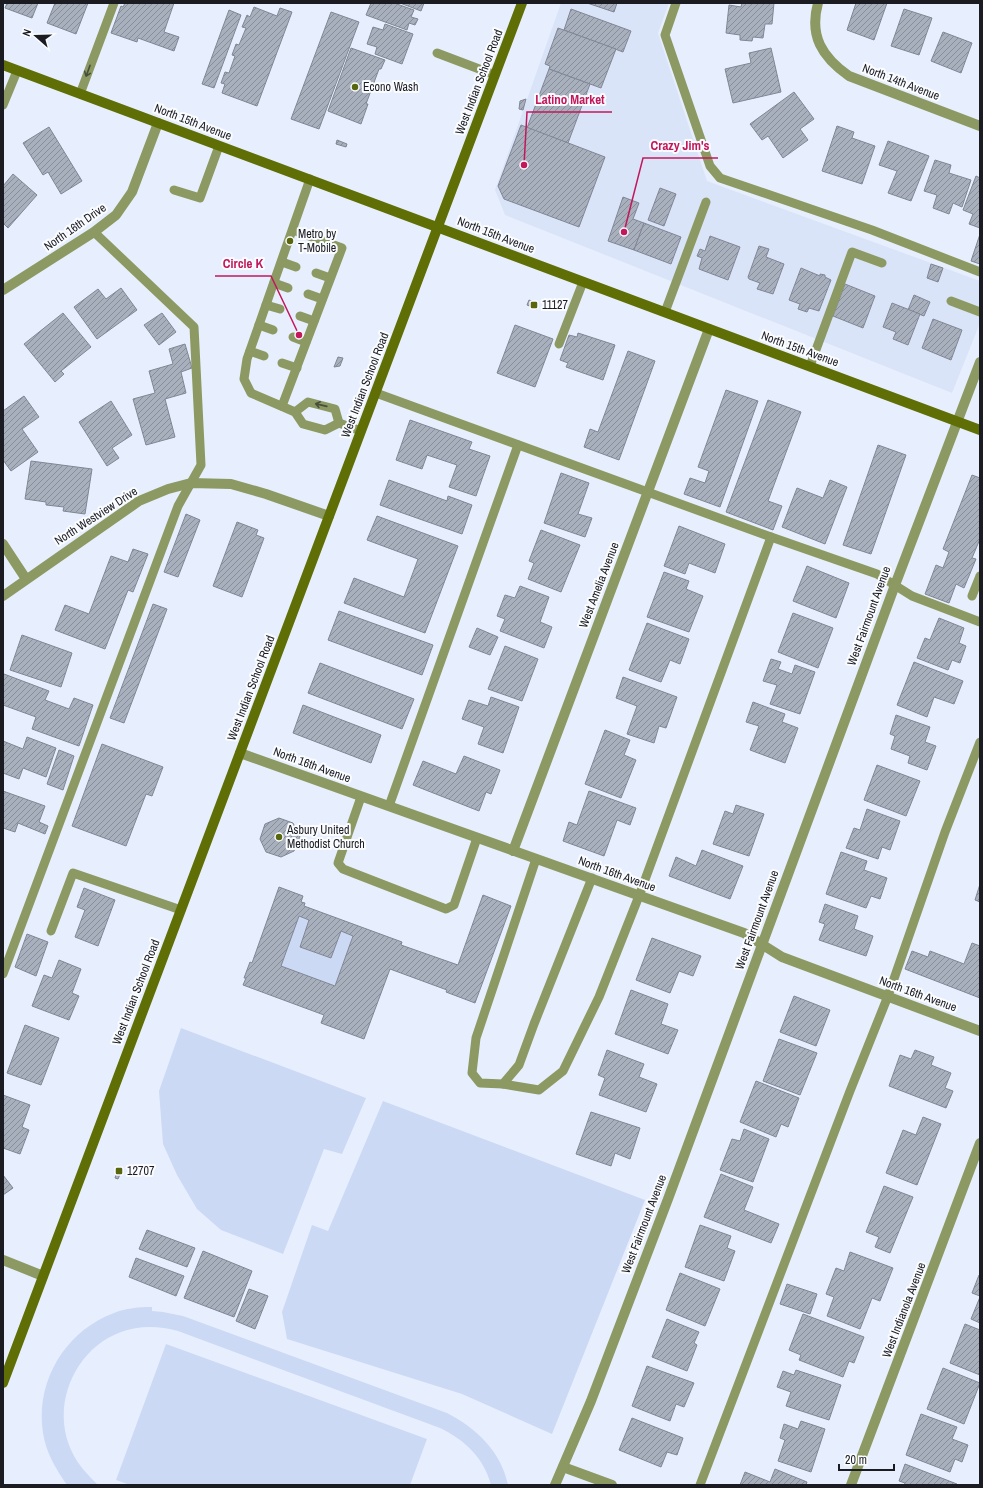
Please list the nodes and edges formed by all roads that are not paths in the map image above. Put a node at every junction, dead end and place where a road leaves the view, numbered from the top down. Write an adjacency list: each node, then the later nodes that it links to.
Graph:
1 (114, 3): 9 (lane, one-way to 9)
2 (522, 3): 8 (main road, West Indian School Road)
3 (676, 3): 23 (lane)
4 (818, 3): 12 (street, North 14th Avenue)
5 (438, 53): 8 (lane)
6 (3, 66): 7 (main road, North 15th Avenue)
7 (17, 71): 9 (main road, North 15th Avenue); 10 (lane)
8 (495, 75): 17 (main road, West Indian School Road)
9 (80, 94): 11 (main road, North 15th Avenue)
10 (3, 105)
11 (158, 123): 13 (main road, North 15th Avenue); 19 (street, North 16th Drive)
12 (980, 126)
13 (219, 146): 14 (main road, North 15th Avenue); 15 (lane)
14 (310, 180): 17 (main road, North 15th Avenue); 18 (lane)
15 (174, 190)
16 (706, 202): 35 (lane)
17 (438, 227): 26 (main road, North 15th Avenue); 51 (main road, West Indian School Road)
18 (293, 230): 20 (lane); 25 (lane)
19 (94, 232): 29 (street, North 16th Drive); 59 (lane)
20 (282, 262): 22 (lane); 27 (lane)
21 (882, 263): 49 (lane)
22 (296, 266)
23 (980, 272)
24 (316, 273): 25 (lane)
25 (330, 278): 31 (lane)
26 (582, 282): 35 (main road, North 15th Avenue); 44 (lane)
27 (274, 283): 28 (lane); 33 (lane)
28 (288, 288)
29 (3, 290)
30 (308, 294): 31 (lane)
31 (322, 299): 38 (lane)
32 (951, 300): 36 (lane)
33 (266, 305): 34 (lane); 39 (lane)
34 (280, 309)
35 (665, 312): 40 (main road, North 15th Avenue)
36 (980, 312)
37 (300, 316): 38 (lane)
38 (314, 321): 43 (lane)
39 (259, 325): 41 (lane); 45 (lane)
40 (709, 329): 49 (main road, North 15th Avenue); 60 (street, West Amelia Avenue)
41 (273, 330)
42 (293, 337): 43 (lane)
43 (306, 342): 50 (lane)
44 (559, 344)
45 (250, 351): 46 (lane); 52 (lane)
46 (264, 356)
47 (980, 362): 54 (street, West Fairmount Avenue)
48 (282, 363): 50 (lane)
49 (810, 366): 54 (main road, North 15th Avenue)
50 (297, 368): 52 (lane)
51 (376, 393): 57 (main road, West Indian School Road); 58 (lane)
52 (282, 406): 53 (lane)
53 (295, 412): 55 (lane); 55 (lane, one-way to 53)
54 (957, 422): 56 (main road, North 15th Avenue); 66 (street, West Fairmount Avenue)
55 (339, 423): 57 (lane)
56 (980, 430)
57 (361, 431): 61 (main road, West Indian School Road)
58 (518, 445): 60 (lane); 73 (lane)
59 (191, 483): 61 (street, North Westview Drive); 65 (street, North Westview Drive); 82 (lane)
60 (648, 492): 62 (lane); 75 (street, West Amelia Avenue)
61 (329, 516): 71 (main road, West Indian School Road)
62 (771, 537): 66 (lane); 78 (lane)
63 (3, 544): 65 (street)
64 (980, 576): 68 (lane)
65 (26, 579): 67 (street, North Westview Drive)
66 (894, 585): 69 (lane); 81 (street, West Fairmount Avenue)
67 (3, 596)
68 (972, 596)
69 (980, 622)
70 (980, 742): 83 (lane)
71 (240, 753): 72 (street, North 16th Avenue); 79 (main road, West Indian School Road)
72 (361, 796): 73 (street, North 16th Avenue); 74 (lane)
73 (389, 806): 74 (street, North 16th Avenue)
74 (477, 838): 75 (street, North 16th Avenue)
75 (513, 851): 76 (street, North 16th Avenue)
76 (536, 859): 77 (street, North 16th Avenue); 85 (lane)
77 (592, 878): 78 (street, North 16th Avenue); 85 (lane)
78 (639, 896): 81 (street, North 16th Avenue); 85 (lane)
79 (181, 910): 80 (lane); 88 (main road, West Indian School Road)
80 (51, 931)
81 (762, 944): 83 (street, North 16th Avenue); 90 (street, West Fairmount Avenue)
82 (3, 974)
83 (888, 996): 84 (street, North 16th Avenue); 93 (lane)
84 (980, 1031)
85 (503, 1084)
86 (980, 1144): 94 (street, West Indianola Avenue)
87 (3, 1260): 88 (street)
88 (43, 1276): 89 (main road, West Indian School Road)
89 (3, 1383)
90 (563, 1467): 91 (street, West Fairmount Avenue); 92 (street)
91 (555, 1485)
92 (612, 1485)
93 (700, 1485)
94 (852, 1485)

